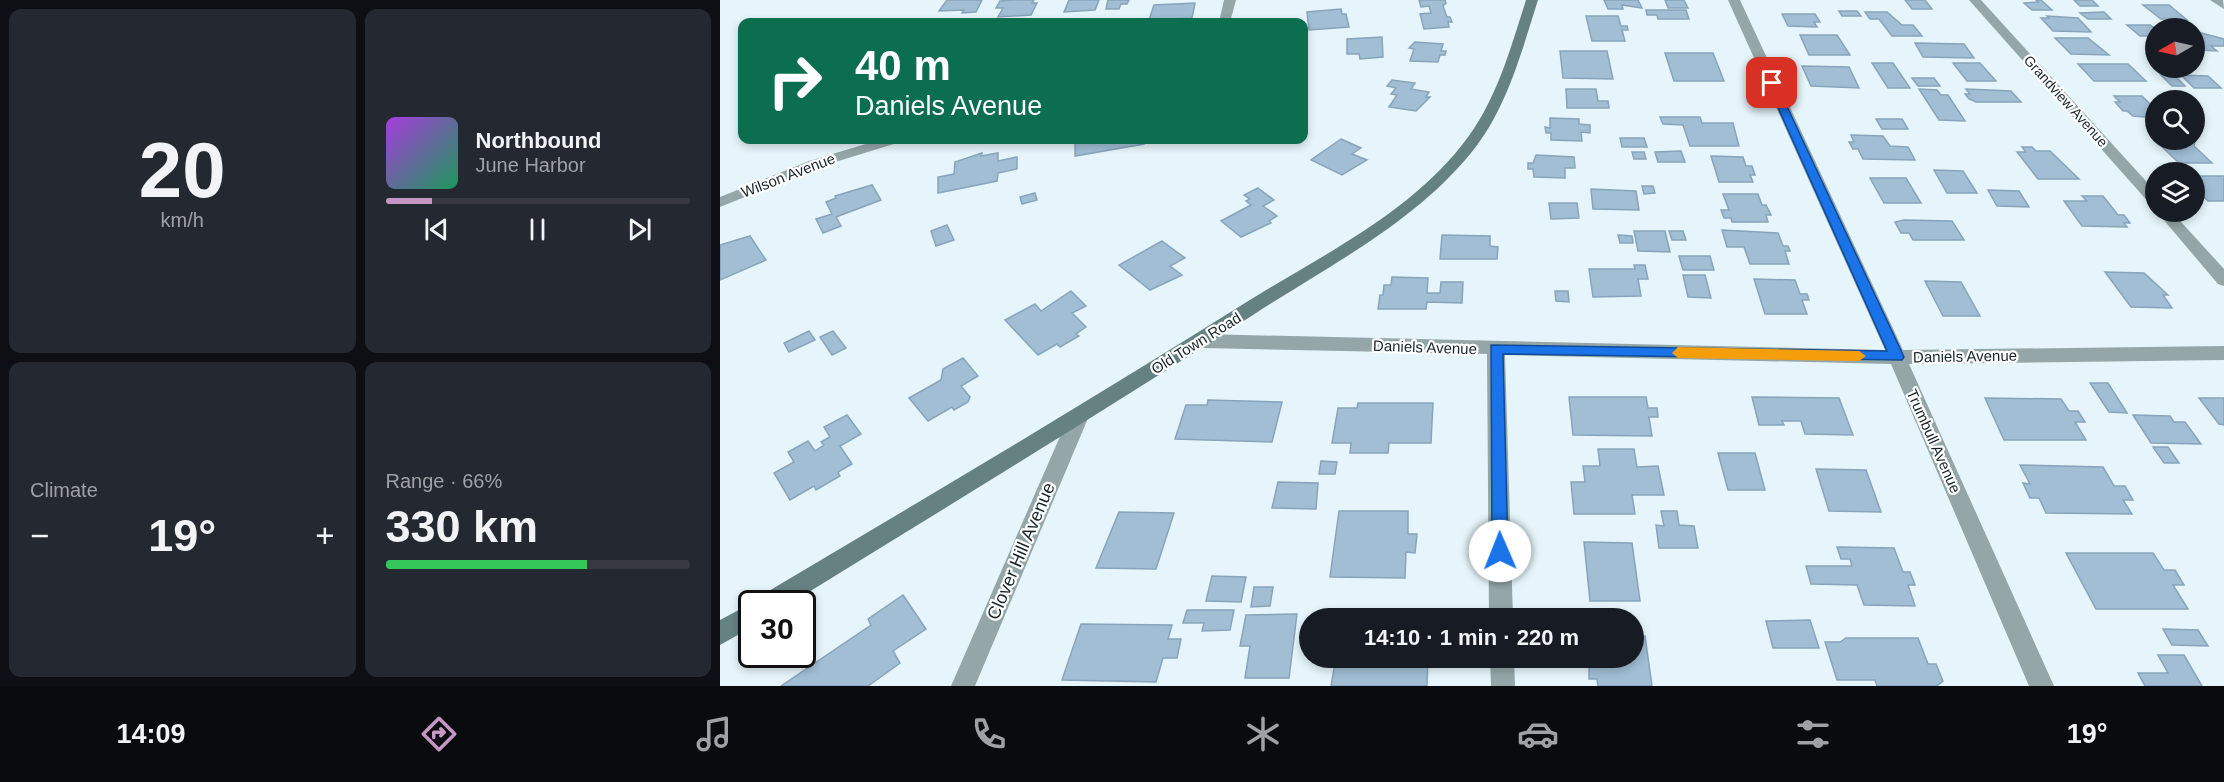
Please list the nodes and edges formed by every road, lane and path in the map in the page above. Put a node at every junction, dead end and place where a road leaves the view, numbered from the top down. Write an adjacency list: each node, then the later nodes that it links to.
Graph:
1 (1230, 0): 7 (street)
2 (1532, 0): 13 (main road, Old Town Road)
3 (1734, 0): 16 (street, Trumbull Avenue)
4 (1975, 0): 9 (street, Grandview Avenue)
5 (2216, 0): 6 (street)
6 (2224, 6)
7 (1226, 18)
8 (879, 144): 10 (street, Wilson Avenue)
9 (2145, 190)
10 (720, 202)
11 (2173, 222): 12 (street)
12 (2224, 280)
13 (1202, 341): 14 (street, Daniels Avenue); 17 (main road, Old Town Road)
14 (1496, 349): 16 (street, Daniels Avenue); 19 (street)
15 (2224, 353): 16 (street, Daniels Avenue)
16 (1897, 357): 25 (street, Trumbull Avenue)
17 (1080, 416): 18 (main road, Old Town Road); 23 (street, Clover Hill Avenue)
18 (792, 590)
19 (1501, 608)
20 (738, 622): 21 (main road)
21 (720, 633)
22 (1502, 668): 24 (street)
23 (963, 686)
24 (1503, 686)
25 (2042, 686)

